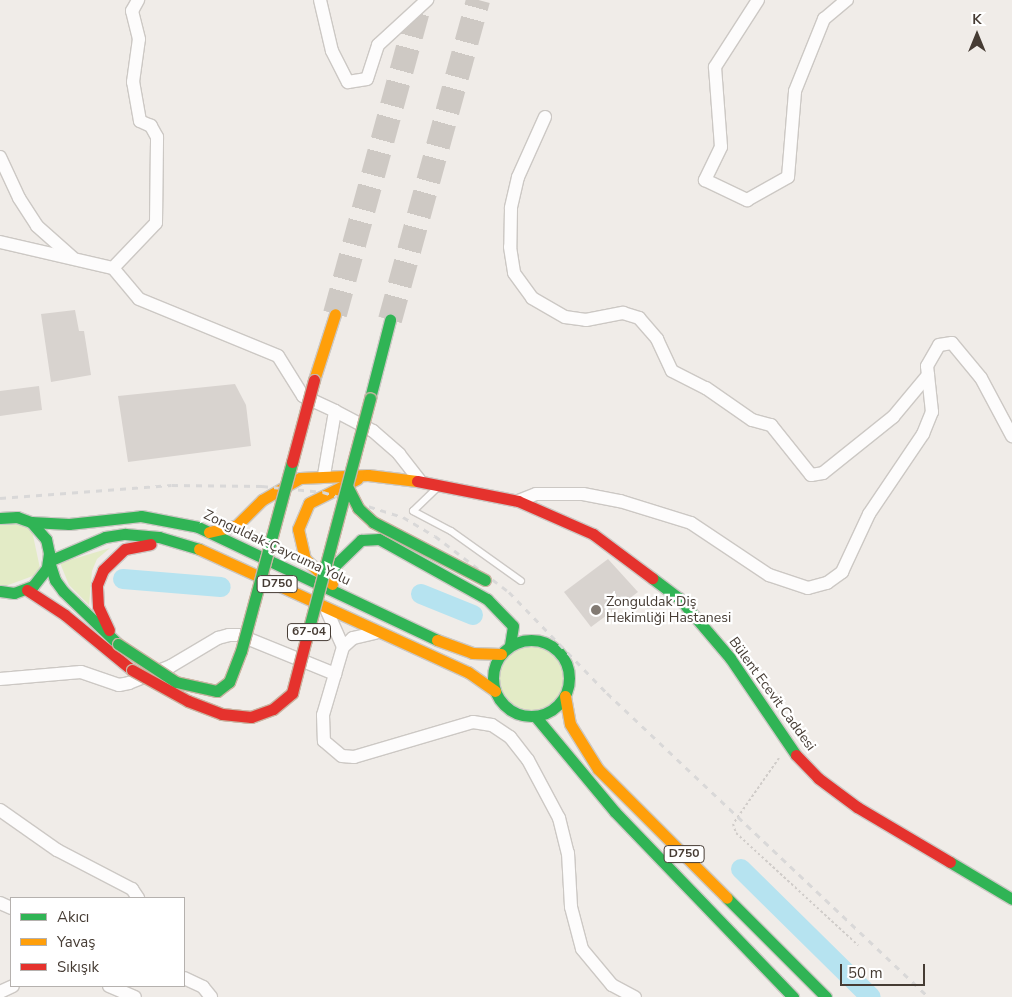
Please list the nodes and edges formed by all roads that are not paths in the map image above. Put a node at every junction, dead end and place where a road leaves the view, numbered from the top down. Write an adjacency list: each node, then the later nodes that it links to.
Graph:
1 (138, 0): 10 (street)
2 (320, 0): 3 (street)
3 (427, 0)
4 (758, 0): 5 (street)
5 (847, 0)
6 (545, 117): 13 (street)
7 (0, 157): 9 (street)
8 (0, 242): 9 (street)
9 (74, 258): 10 (street)
10 (113, 268): 14 (street)
11 (335, 314): 37 (main road, bridge)
12 (390, 320): 20 (main road, 67-04, bridge)
13 (928, 375): 15 (street); 21 (street)
14 (335, 411): 16 (street); 18 (street)
15 (1012, 436)
16 (324, 475): 17 (main road, Bülent Ecevit Caddesi); 24 (main road, Bülent Ecevit Caddesi)
17 (368, 475): 18 (main road, Bülent Ecevit Caddesi); 32 (main road)
18 (419, 480): 19 (main road, Bülent Ecevit Caddesi)
19 (442, 484): 21 (main road, Bülent Ecevit Caddesi); 28 (lane)
20 (347, 486): 27 (main road, 67-04, bridge); 29 (main road, bridge)
21 (518, 501): 48 (main road, Bülent Ecevit Caddesi)
22 (0, 518): 23 (main road, D750)
23 (31, 522): 24 (main road, Zonguldak-Çaycuma Yolu / D750); 26 (main road)
24 (209, 532): 32 (main road, Zonguldak-Çaycuma Yolu / D750)
25 (179, 542): 26 (main road, D750); 33 (main road, D750); 37 (main road)
26 (49, 561): 30 (main road); 37 (main road)
27 (324, 576): 30 (main road, 67-04, bridge); 38 (main road)
28 (521, 581)
29 (498, 589)
30 (26, 590): 31 (main road)
31 (0, 592)
32 (348, 597): 40 (main road, Zonguldak-Çaycuma Yolu / D750)
33 (324, 606): 35 (main road, D750); 39 (street)
34 (531, 626): 36 (main road)
35 (382, 632): 39 (street); 43 (main road, D750)
36 (547, 643): 38 (main road); 44 (main road, D750)
37 (118, 644)
38 (510, 646): 40 (main road)
39 (343, 647): 41 (street)
40 (501, 654): 43 (main road)
41 (335, 674): 42 (street); 53 (street)
42 (0, 679)
43 (495, 691): 45 (main road, D750)
44 (565, 696): 45 (main road); 55 (main road, D750)
45 (535, 716): 54 (main road, D750)
46 (0, 810): 47 (street)
47 (137, 897)
48 (1012, 899)
49 (185, 978): 52 (street)
50 (111, 987): 51 (street)
51 (135, 997)
52 (210, 997)
53 (635, 997)
54 (792, 997)
55 (826, 997)

